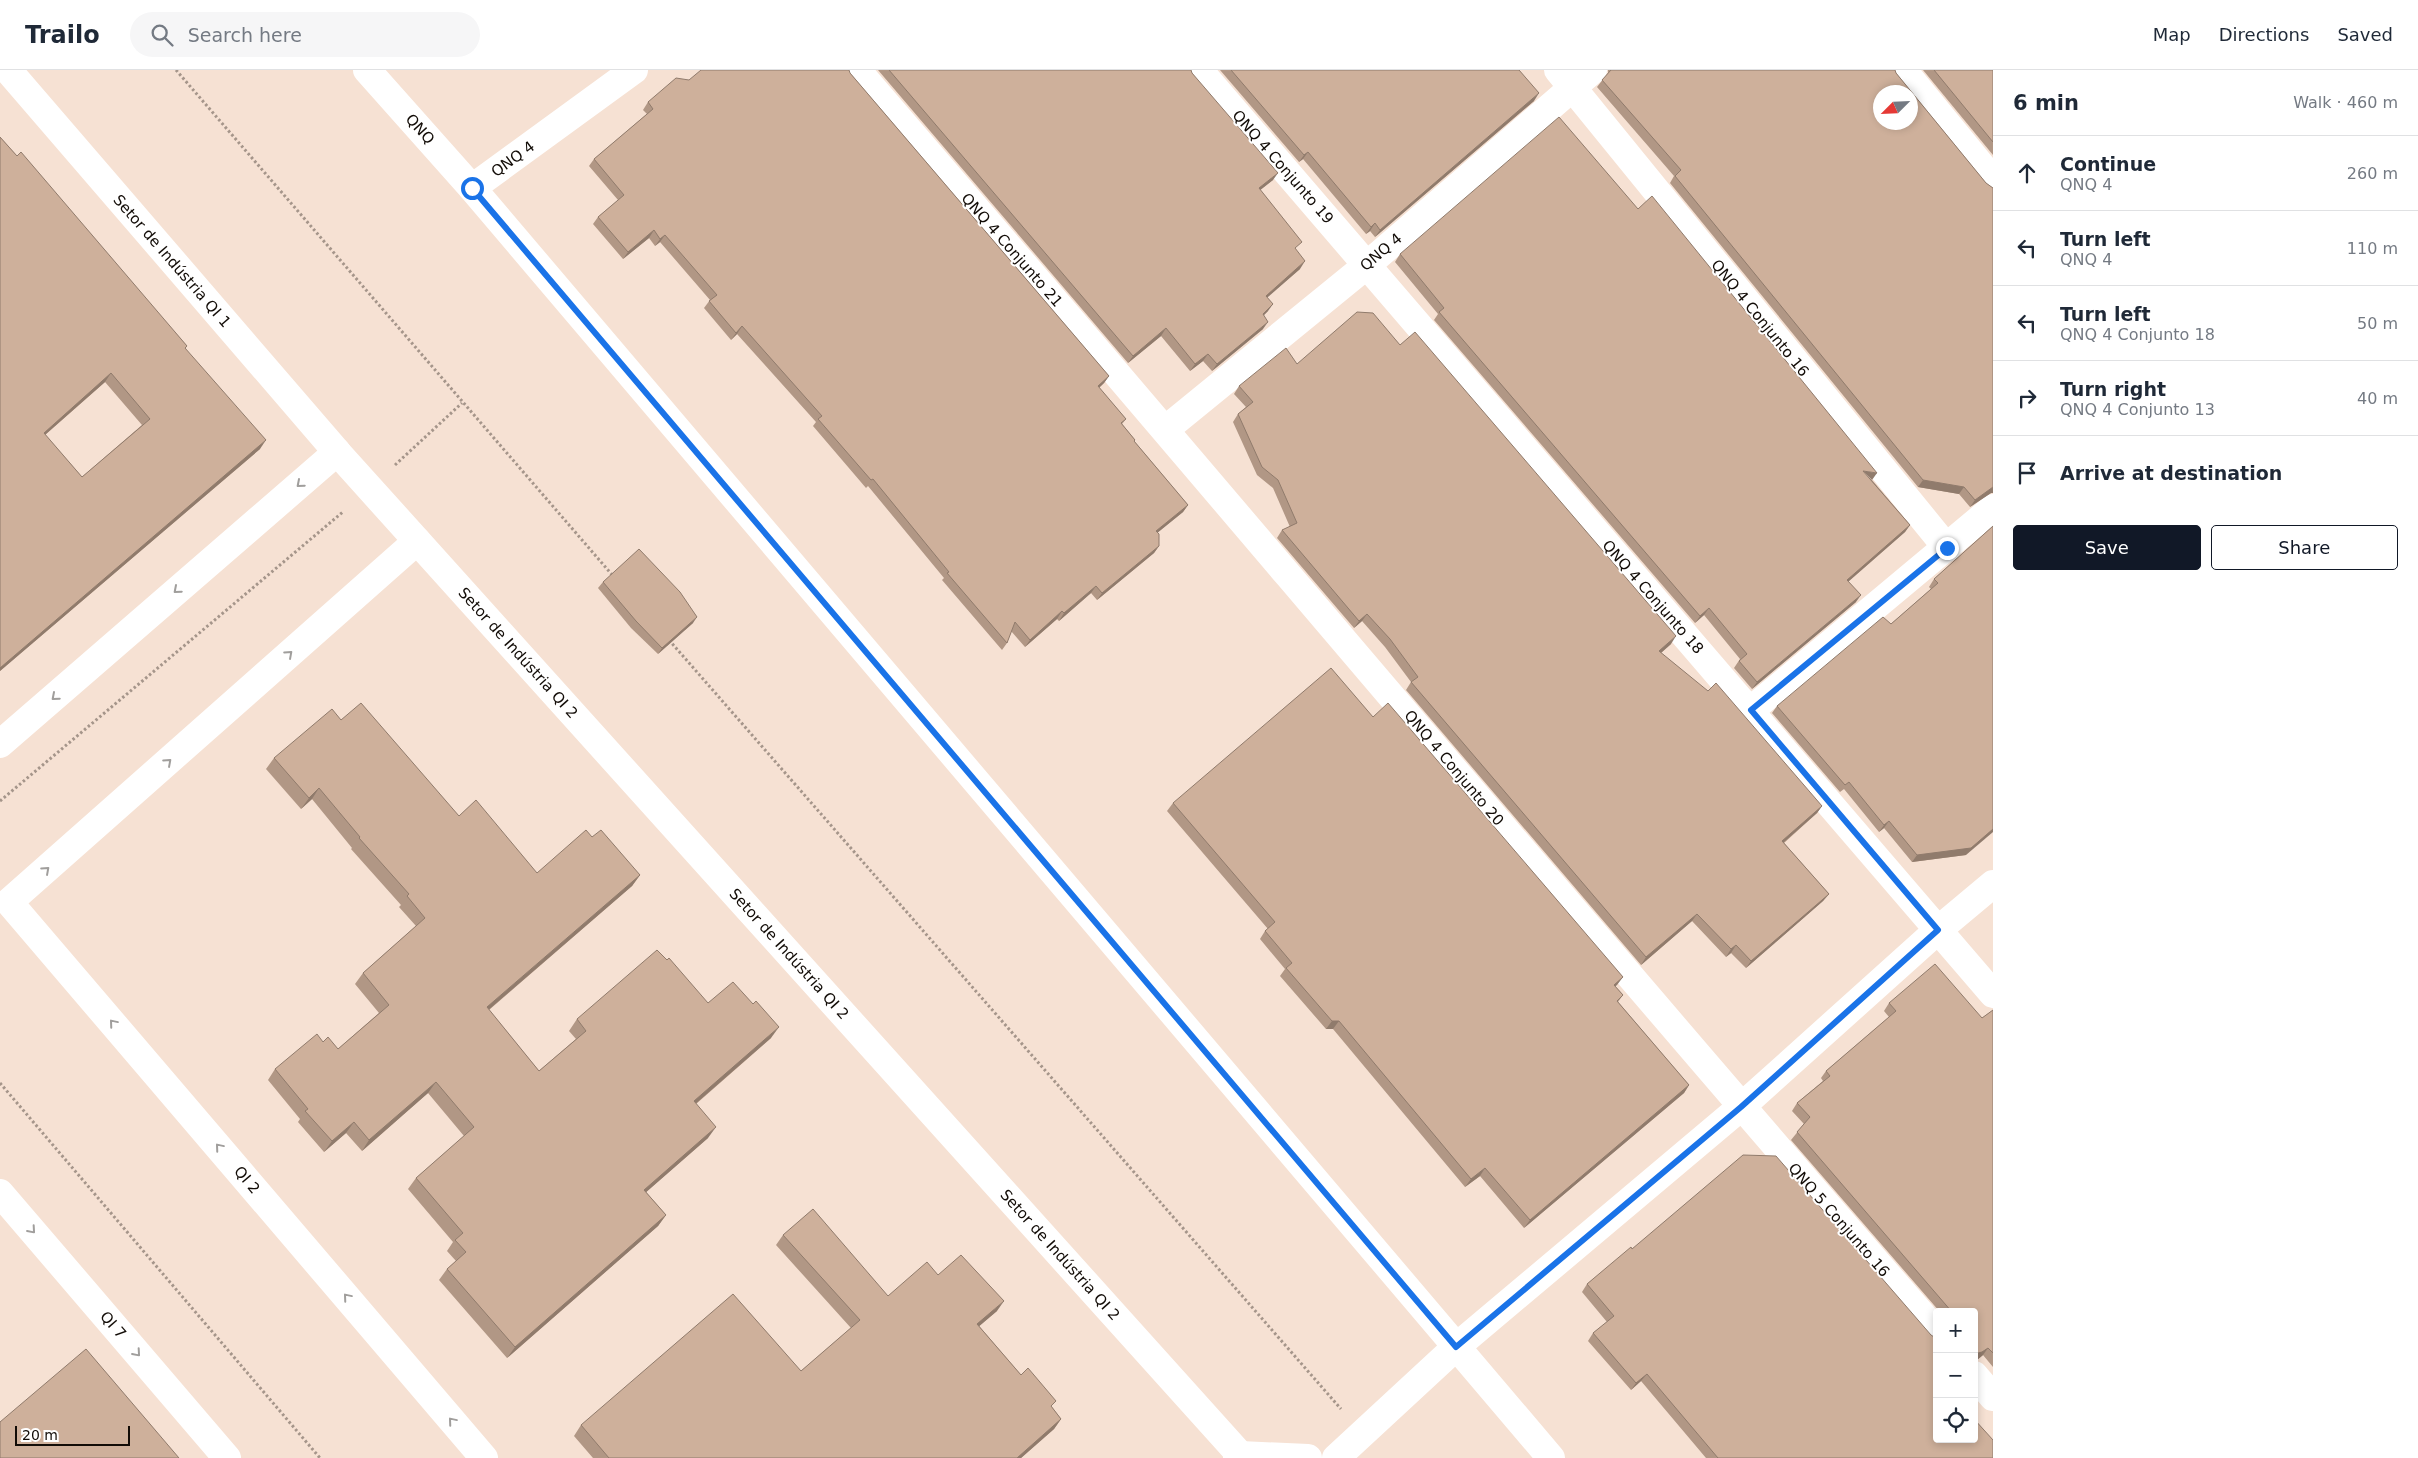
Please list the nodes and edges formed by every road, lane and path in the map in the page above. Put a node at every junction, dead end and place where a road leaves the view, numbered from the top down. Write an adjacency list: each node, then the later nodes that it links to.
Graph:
1 (8, 70): 14 (street, Setor de Indústria QI 1)
2 (176, 70): 12 (path)
3 (367, 70): 10 (street, QNQ)
4 (634, 70): 10 (street, QNQ 4)
5 (857, 70): 13 (street, QNQ 4 Conjunto 21)
6 (1199, 70): 11 (street, QNQ 4 Conjunto 19)
7 (1903, 70): 9 (street)
8 (1575, 76): 11 (street, QNQ 4); 18 (street, QNQ 4 Conjunto 16)
9 (1993, 180)
10 (472, 188): 32 (street)
11 (1367, 265): 13 (street, QNQ 4); 21 (street, QNQ 4 Conjunto 18)
12 (462, 403): 15 (path); 19 (path)
13 (1166, 429): 29 (street, QNQ 4 Conjunto 20)
14 (337, 452): 15 (street, Setor de Indústria QI 2); 22 (street, one-way to 22)
15 (370, 489): 17 (street, Setor de Indústria QI 2); 23 (path)
16 (1993, 508): 18 (street)
17 (417, 541): 25 (street, one-way to 17); 36 (street, Setor de Indústria QI 2)
18 (1947, 548): 21 (street)
19 (620, 583)
20 (666, 636): 35 (path)
21 (1751, 710): 26 (street, QNQ 4 Conjunto 18)
22 (0, 744)
23 (0, 801)
24 (1993, 884): 26 (street)
25 (3, 903): 39 (street, QI 2, one-way to 25)
26 (1938, 930): 27 (street, QNQ 4 Conjunto 18); 29 (street)
27 (1993, 994)
28 (0, 1083): 38 (path)
29 (1741, 1107): 31 (street, QNQ 5 Conjunto 16); 32 (street)
30 (0, 1193): 37 (street, QI 7, one-way to 37)
31 (1933, 1327)
32 (1456, 1347): 35 (street); 42 (street)
33 (1978, 1380): 34 (street)
34 (1993, 1397)
35 (1363, 1433): 41 (street)
36 (1240, 1457): 40 (street)
37 (227, 1458)
38 (320, 1458)
39 (484, 1458)
40 (1308, 1458)
41 (1336, 1458)
42 (1551, 1458)

